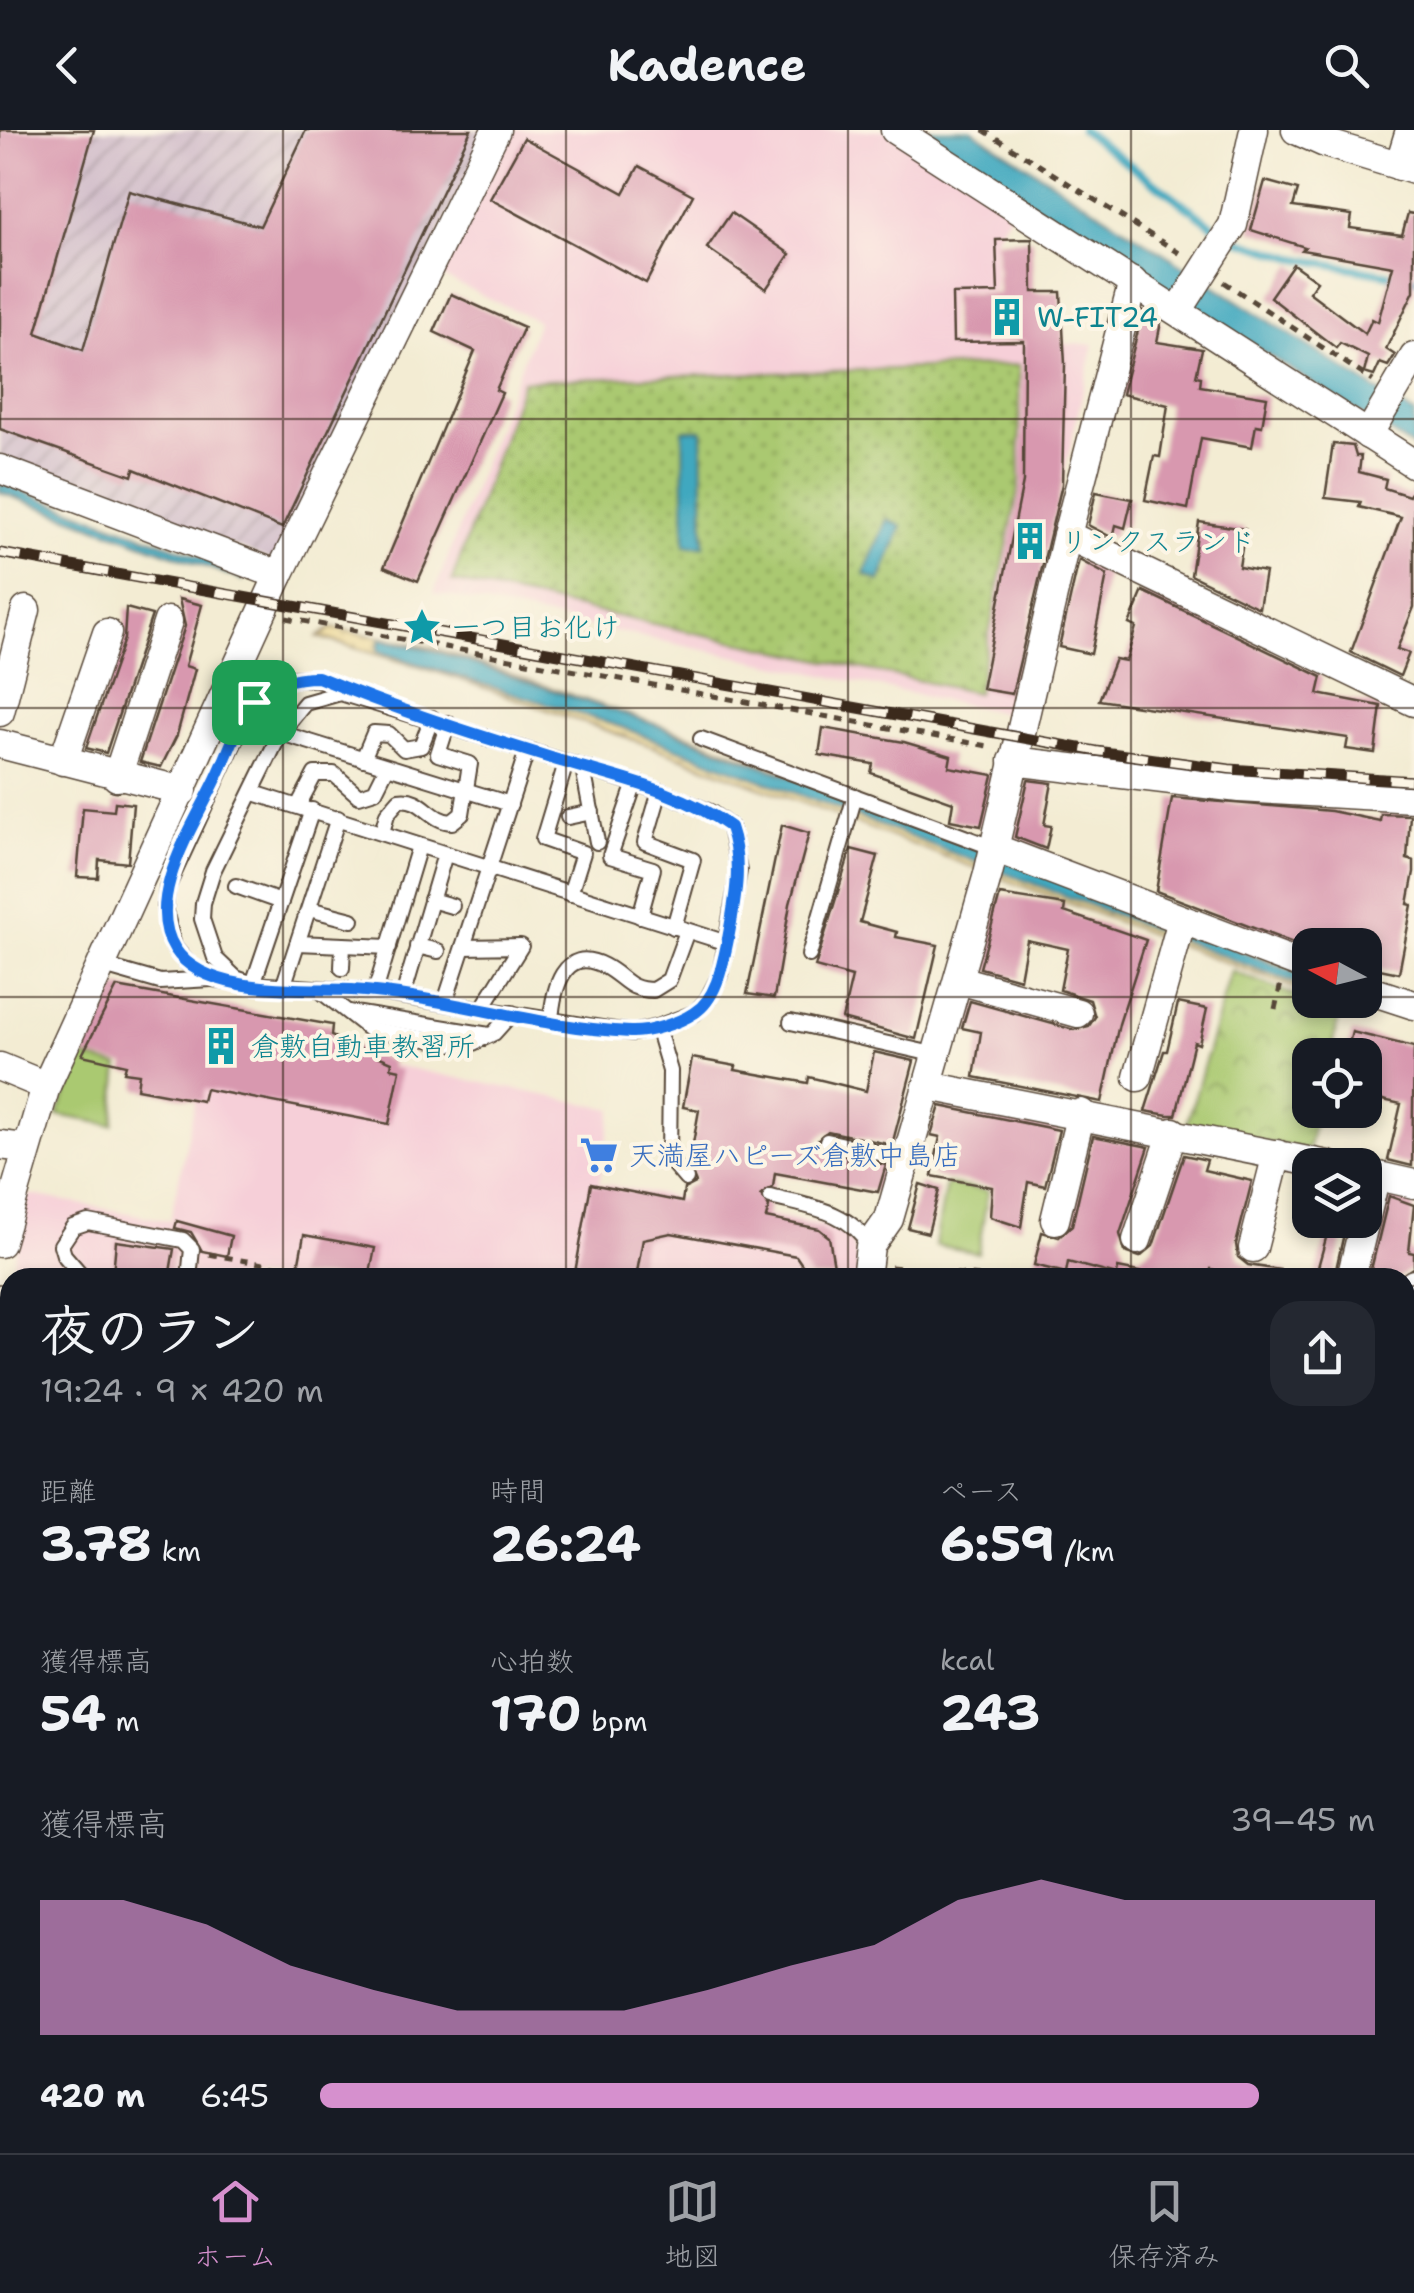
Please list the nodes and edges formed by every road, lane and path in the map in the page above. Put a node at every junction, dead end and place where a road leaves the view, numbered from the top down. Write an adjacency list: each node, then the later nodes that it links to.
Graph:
1 (496, 130): 17 (street)
2 (896, 130): 9 (street)
3 (984, 130): 8 (path)
4 (1254, 130): 8 (street)
5 (1296, 130): 7 (street)
6 (1410, 130): 7 (street)
7 (1407, 168)
8 (1205, 271): 10 (street); 12 (path)
9 (1133, 282): 10 (street); 16 (street)
10 (1180, 308): 13 (street)
11 (1414, 357): 12 (street)
12 (1394, 397): 13 (street)
13 (1371, 431): 14 (street)
14 (1414, 464)
15 (0, 469): 17 (street)
16 (1068, 535): 22 (street); 30 (street)
17 (273, 590): 30 (path); 40 (street)
18 (26, 610): 23 (street)
19 (168, 621): 36 (street)
20 (107, 634): 32 (street)
21 (364, 696): 24 (lane); 26 (lane); 76 (lane)
22 (1414, 702)
23 (0, 712)
24 (432, 718): 25 (lane); 31 (lane)
25 (448, 723): 28 (lane); 38 (lane)
26 (280, 733): 31 (lane); 41 (lane)
27 (701, 739): 44 (lane)
28 (527, 751): 33 (lane); 43 (lane)
29 (3, 754): 32 (street)
30 (1014, 756): 42 (street); 53 (street)
31 (362, 758): 34 (lane)
32 (63, 762): 36 (street)
33 (566, 763): 35 (lane); 56 (lane)
34 (387, 766): 38 (lane); 45 (lane)
35 (583, 768): 37 (lane); 46 (lane)
36 (118, 776): 40 (street)
37 (636, 783): 39 (lane); 61 (lane)
38 (464, 790): 43 (lane); 49 (lane)
39 (660, 791): 63 (lane); 66 (lane)
40 (183, 792): 74 (street)
41 (254, 793): 45 (lane); 79 (lane)
42 (1414, 798)
43 (510, 804): 54 (lane)
44 (852, 806): 53 (lane); 72 (lane)
45 (305, 808): 48 (lane); 58 (lane)
46 (592, 812): 47 (lane); 50 (lane)
47 (568, 817)
48 (338, 818): 49 (lane); 60 (lane)
49 (382, 833): 51 (lane)
50 (597, 842)
51 (420, 846): 52 (lane); 69 (lane)
52 (445, 854): 54 (lane); 57 (lane)
53 (992, 859): 64 (street); 77 (street)
54 (489, 868): 56 (lane); 70 (lane)
55 (236, 886): 58 (lane)
56 (570, 894): 61 (lane)
57 (431, 900): 59 (lane); 68 (lane)
58 (281, 902): 79 (lane)
59 (452, 906)
60 (309, 909): 62 (lane); 65 (lane)
61 (640, 916): 63 (lane)
62 (352, 920)
63 (681, 929): 66 (lane); 91 (lane)
64 (1179, 930): 73 (street); 96 (street)
65 (298, 943): 67 (lane); 80 (lane)
66 (727, 943): 93 (lane)
67 (343, 945): 69 (lane); 75 (lane)
68 (417, 946): 71 (lane); 84 (lane)
69 (389, 948): 82 (lane)
70 (463, 948): 85 (lane); 87 (lane)
71 (438, 950)
72 (809, 955)
73 (1292, 963)
74 (104, 966): 76 (lane); 97 (street)
75 (342, 968)
76 (213, 979): 79 (lane)
77 (959, 980): 89 (street); 94 (street)
78 (1282, 980): 88 (path)
79 (252, 984): 80 (lane)
80 (283, 987): 81 (lane)
81 (317, 988): 82 (lane); 90 (lane)
82 (375, 992): 84 (lane)
83 (1382, 995): 86 (street)
84 (403, 996): 85 (lane)
85 (445, 1002): 87 (lane)
86 (1414, 1005)
87 (482, 1008): 90 (lane)
88 (1274, 1009)
89 (1078, 1013)
90 (512, 1014): 91 (lane)
91 (551, 1021): 93 (lane)
92 (791, 1022): 94 (lane)
93 (657, 1027): 107 (lane)
94 (938, 1055): 98 (street)
95 (0, 1067): 97 (street)
96 (1138, 1077)
97 (46, 1086): 102 (street)
98 (929, 1086): 99 (street); 105 (street)
99 (1081, 1113): 100 (street); 110 (street)
100 (1173, 1132): 103 (street); 112 (street)
101 (827, 1141): 105 (lane)
102 (13, 1146): 113 (street)
103 (1277, 1154): 104 (street); 114 (street)
104 (1292, 1157)
105 (906, 1159): 115 (street)
106 (1382, 1177): 108 (street)
107 (686, 1179)
108 (1414, 1184)
109 (771, 1197): 115 (lane)
110 (1055, 1220)
111 (1359, 1238): 121 (street)
112 (1137, 1240)
113 (0, 1243)
114 (1252, 1248)
115 (868, 1263): 120 (path)
116 (203, 1266): 119 (path)
117 (75, 1268): 118 (lane)
118 (190, 1268)
119 (284, 1268)
120 (912, 1268)
121 (1353, 1268)

